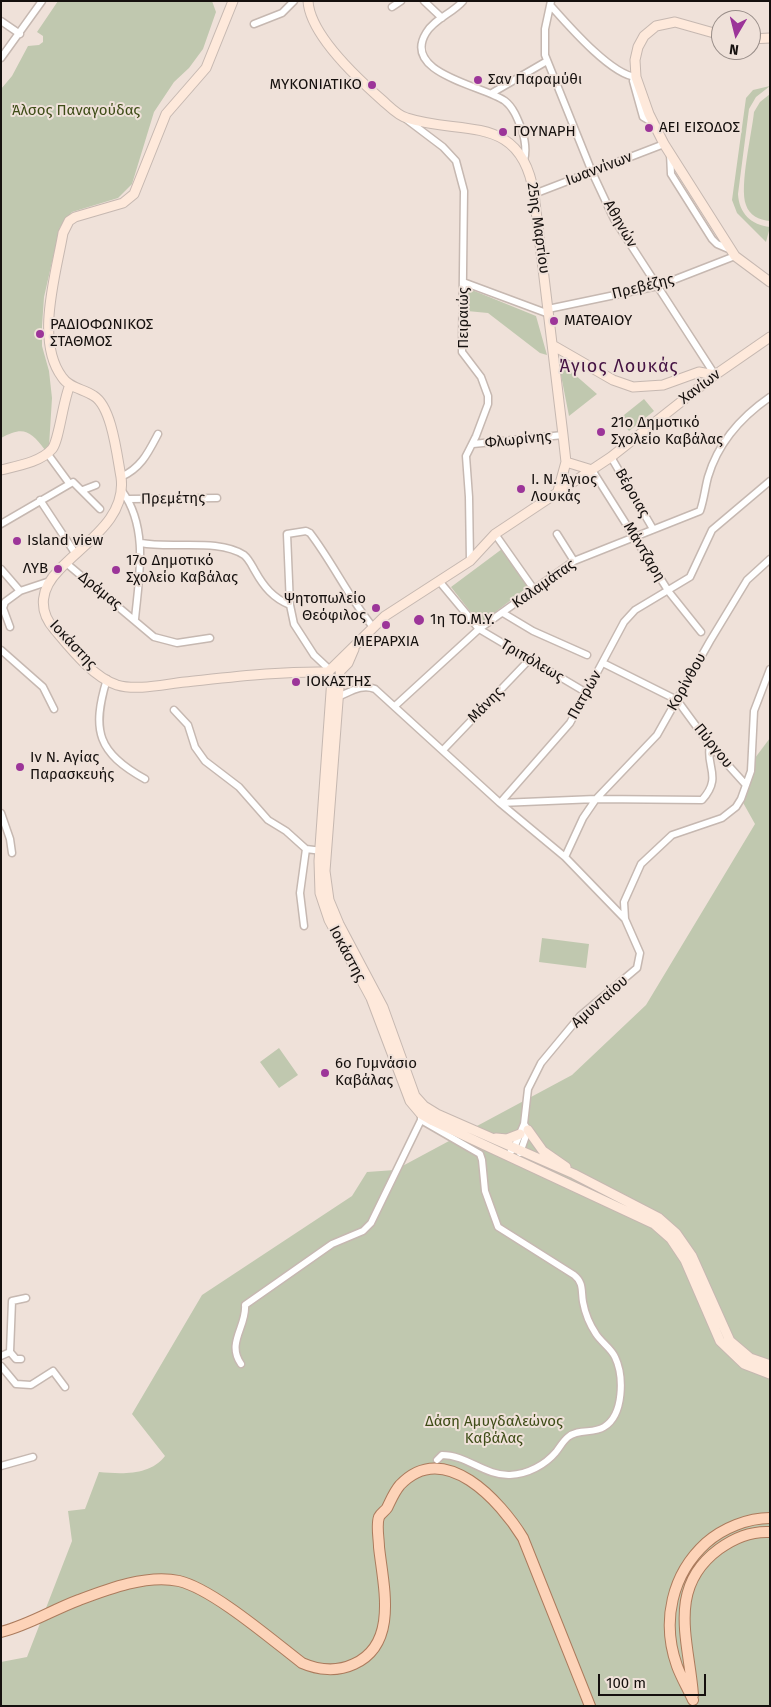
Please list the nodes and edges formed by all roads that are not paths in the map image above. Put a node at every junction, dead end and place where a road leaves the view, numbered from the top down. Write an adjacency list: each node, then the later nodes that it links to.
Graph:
1 (42, 1): 14 (street)
2 (233, 1): 32 (street)
3 (294, 1): 12 (street)
4 (308, 1): 19 (street)
5 (401, 1): 9 (street)
6 (424, 1): 10 (street)
7 (463, 1): 10 (street)
8 (551, 4): 16 (street, Αθηνών); 17 (street)
9 (392, 7)
10 (442, 18): 18 (street)
11 (1, 21): 14 (street)
12 (254, 24)
13 (711, 32): 17 (street)
14 (20, 34): 15 (street)
15 (1, 58)
16 (547, 61): 18 (street); 22 (street, Αθηνών)
17 (634, 77): 20 (street)
18 (492, 93): 21 (street)
19 (405, 118): 21 (street, 25ης Μαρτίου); 25 (street, Πειραιώς)
20 (664, 144): 22 (street, Ιωαννίνων); 24 (street)
21 (524, 160): 23 (street, 25ης Μαρτίου)
22 (592, 172): 23 (street, Ιωαννίνων); 27 (street, Αθηνών)
23 (534, 194): 28 (street, 25ης Μαρτίου)
24 (733, 253): 26 (street); 27 (street, Πρεβέζης)
25 (463, 282): 28 (street); 36 (street, Πειραιώς)
26 (770, 282)
27 (658, 286): 28 (street, Πρεβέζης); 31 (street, Αθηνών)
28 (549, 312): 30 (street, 25ης Μαρτίου)
29 (770, 337): 31 (street, Χανίων)
30 (554, 346): 31 (street); 35 (street, 25ης Μαρτίου)
31 (716, 375): 38 (street, Χανίων)
32 (70, 385): 37 (street); 42 (street, Ιοκάστης)
33 (770, 397): 54 (street, Καλαμάτας)
34 (158, 434): 42 (street)
35 (563, 435): 36 (street, Φλωρίνης); 39 (street, 25ης Μαρτίου)
36 (473, 444): 61 (street, Πειραιώς)
37 (47, 453): 40 (street); 44 (street)
38 (611, 457): 41 (street, Χανίων); 54 (street, Βέροιας)
39 (566, 462): 41 (street); 48 (street, 25ης Μαρτίου)
40 (1, 470)
41 (592, 470): 48 (street, Χανίων); 57 (street, Μάντζαρη)
42 (121, 477): 47 (street, Ιοκάστης)
43 (770, 481): 69 (street, Πατρών)
44 (69, 483): 46 (street); 50 (street)
45 (96, 484): 46 (street)
46 (83, 490): 52 (street)
47 (122, 491): 51 (street); 59 (street, Ιοκάστης)
48 (558, 491): 55 (street)
49 (217, 498): 51 (street, Πρεμέτης)
50 (40, 500): 53 (street); 59 (street)
51 (128, 500): 58 (street)
52 (100, 509)
53 (1, 524)
54 (653, 530): 57 (street, Καλαμάτας)
55 (495, 534): 61 (street); 67 (street)
56 (557, 534): 62 (street)
57 (635, 536): 62 (street, Καλαμάτας); 69 (street, Μάντζαρη)
58 (141, 543): 70 (street); 72 (street)
59 (75, 553): 63 (street, Ιοκάστης)
60 (770, 559): 87 (street, Κορίνθου)
61 (470, 561): 66 (street)
62 (574, 562): 67 (street, Καλαμάτας)
63 (66, 563): 65 (street, Ιοκάστης); 72 (street, Δράμας)
64 (1, 569): 68 (street)
65 (50, 580): 68 (street); 84 (street, Ιοκάστης)
66 (439, 581): 74 (street); 75 (street, Τριπόλεως)
67 (533, 588): 71 (street, Καλαμάτας)
68 (20, 591): 73 (street)
69 (669, 592): 76 (street, Μάντζαρη); 81 (street, Πατρών)
70 (290, 605): 74 (street); 83 (street)
71 (503, 613): 75 (street, Καλαμάτας); 79 (street)
72 (135, 619): 77 (street, Δράμας)
73 (10, 627)
74 (373, 627): 83 (street)
75 (479, 629): 80 (street, Τριπόλεως); 88 (street, Καλαμάτας)
76 (701, 632)
77 (210, 638)
78 (1, 650): 89 (street)
79 (586, 655)
80 (529, 660): 85 (street, Τριπόλεως); 92 (street, Μάνης)
81 (603, 663): 85 (street, Πατρών); 87 (street, Πύργου)
82 (770, 669): 94 (street, Αμυνταίου)
83 (334, 673): 84 (street, Ιοκάστης); 86 (street, Ιοκάστης)
84 (107, 679): 93 (street)
85 (587, 693): 96 (street, Πατρών)
86 (335, 698): 88 (street); 99 (street, Ιοκάστης)
87 (677, 700): 91 (street, Πύργου); 95 (street, Κορίνθου)
88 (395, 706): 92 (street)
89 (54, 709)
90 (174, 710): 98 (street)
91 (710, 745): 94 (street, Πύργου); 95 (street)
92 (443, 750): 96 (street)
93 (145, 779)
94 (746, 785): 102 (street, Αμυνταίου)
95 (596, 799): 96 (street); 101 (street, Κορίνθου)
96 (500, 803): 101 (street)
97 (1, 813): 100 (street)
98 (306, 849): 99 (street); 103 (street)
99 (324, 851): 104 (street, Ιοκάστης); 106 (street, Ιοκάστης)
100 (12, 853)
101 (565, 857): 102 (street)
102 (625, 919): 105 (street, Αμυνταίου)
103 (304, 926)
104 (421, 1117): 108 (street, Ιοκάστης); 114 (street); 120 (street)
105 (524, 1129): 106 (street); 107 (street, Αμυνταίου); 109 (street)
106 (489, 1136): 107 (street, Ιοκάστης)
107 (517, 1150): 108 (street, Αμυνταίου); 109 (street, Ιοκάστης)
108 (511, 1158): 117 (street, Ιοκάστης)
109 (574, 1174): 115 (street)
110 (26, 1298): 111 (street)
111 (10, 1352): 112 (street); 113 (street)
112 (1, 1356)
113 (21, 1359)
114 (241, 1364)
115 (770, 1365)
116 (1, 1366): 118 (street)
117 (770, 1374)
118 (65, 1387)
119 (32, 1457): 121 (street)
120 (437, 1460)
121 (1, 1466)
122 (770, 1518): 125 (main road)
123 (770, 1532): 125 (main road)
124 (1, 1632): 126 (main road)
125 (694, 1703)
126 (590, 1706)

